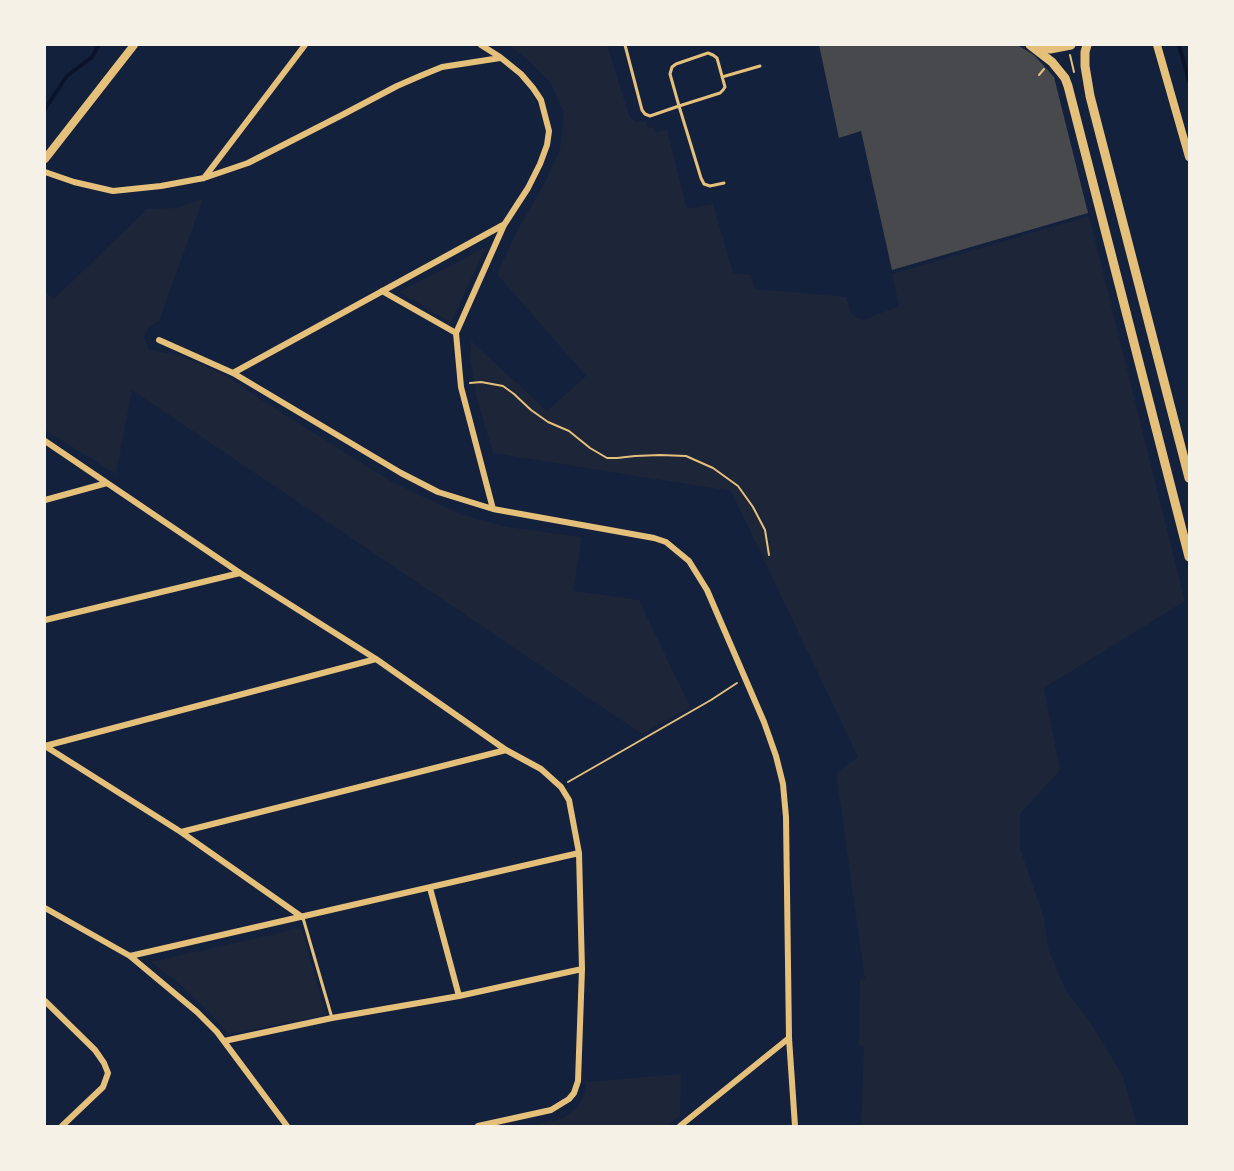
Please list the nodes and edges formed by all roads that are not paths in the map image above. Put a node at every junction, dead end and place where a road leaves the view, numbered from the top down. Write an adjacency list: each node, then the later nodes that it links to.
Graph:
1 (134, 45): 14 (street)
2 (304, 45): 16 (street)
3 (481, 45): 9 (street)
4 (625, 45): 12 (lane)
5 (1031, 45): 6 (main road); 28 (main road)
6 (1071, 45)
7 (1087, 45): 24 (main road)
8 (1157, 45): 13 (street)
9 (500, 57): 16 (street); 18 (street)
10 (760, 66): 11 (lane)
11 (722, 77): 12 (lane); 12 (lane)
12 (679, 106): 17 (lane)
13 (1189, 157)
14 (45, 159)
15 (45, 172): 16 (street)
16 (204, 178)
17 (724, 183)
18 (504, 225): 19 (street); 20 (street)
19 (382, 291): 20 (street); 22 (street)
20 (456, 333): 27 (street)
21 (159, 340): 22 (street)
22 (232, 373): 27 (street)
23 (45, 441): 25 (street)
24 (1189, 478)
25 (107, 483): 26 (street); 29 (street)
26 (45, 500)
27 (493, 509): 44 (street)
28 (1189, 557)
29 (240, 573): 30 (street); 31 (street)
30 (45, 620)
31 (376, 659): 32 (street); 33 (street)
32 (45, 746): 34 (street)
33 (506, 750): 34 (street); 35 (street)
34 (181, 832): 38 (street)
35 (579, 854): 36 (street); 40 (street)
36 (430, 888): 38 (street); 41 (street)
37 (45, 908): 39 (street)
38 (302, 917): 39 (street); 43 (lane)
39 (130, 956): 45 (street)
40 (582, 969): 41 (street); 48 (street)
41 (459, 996): 43 (street)
42 (45, 1001): 46 (street)
43 (332, 1018): 45 (street)
44 (789, 1038): 49 (street); 50 (street)
45 (224, 1041): 47 (street)
46 (62, 1126)
47 (287, 1126)
48 (478, 1126)
49 (680, 1126)
50 (795, 1126)

